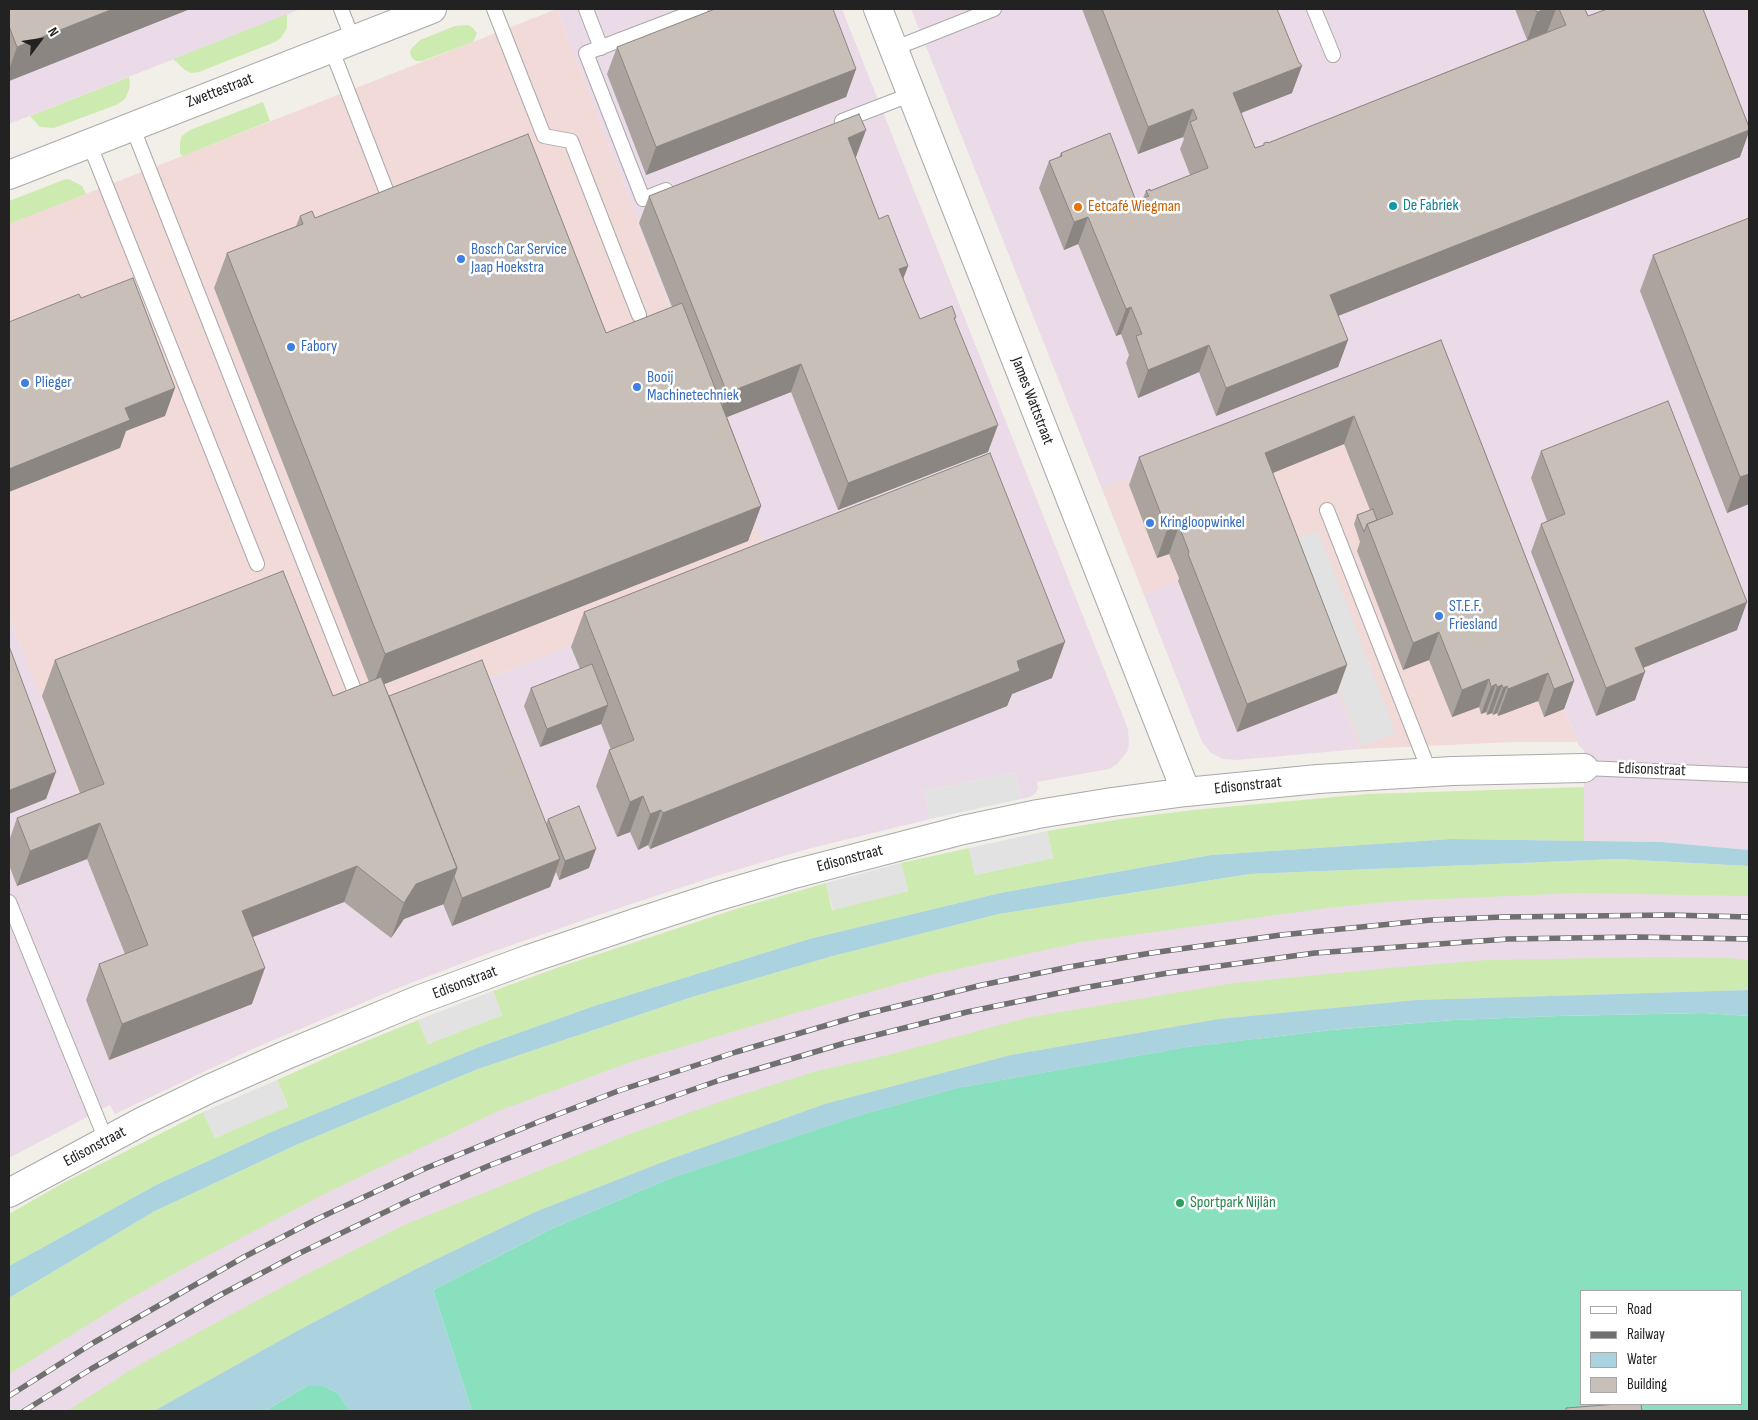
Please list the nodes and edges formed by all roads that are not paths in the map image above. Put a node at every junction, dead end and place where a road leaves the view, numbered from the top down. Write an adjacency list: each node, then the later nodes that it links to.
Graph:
1 (341, 9): 9 (lane)
2 (432, 9): 9 (street, Zwettestraat)
3 (494, 9): 20 (lane)
4 (586, 9): 10 (lane)
5 (701, 9): 10 (lane)
6 (878, 9): 11 (street, James Wattstraat)
7 (994, 9): 11 (lane)
8 (1314, 9): 12 (lane)
9 (342, 44): 14 (street, Zwettestraat); 19 (lane)
10 (600, 48): 18 (lane)
11 (893, 49): 13 (street, James Wattstraat)
12 (1333, 55)
13 (912, 94): 15 (lane); 27 (street, James Wattstraat)
14 (132, 126): 16 (street, Zwettestraat); 23 (lane)
15 (828, 127)
16 (89, 143): 17 (street, Zwettestraat); 22 (lane)
17 (10, 171)
18 (680, 184)
19 (386, 190)
20 (639, 315)
21 (1327, 510): 25 (lane)
22 (257, 564)
23 (355, 692)
24 (1584, 768): 25 (street, Edisonstraat); 26 (lane, Edisonstraat)
25 (1430, 773): 27 (street, Edisonstraat)
26 (1749, 775)
27 (1186, 792): 29 (street, Edisonstraat)
28 (9, 902): 29 (lane)
29 (106, 1140): 30 (street, Edisonstraat)
30 (9, 1193)

